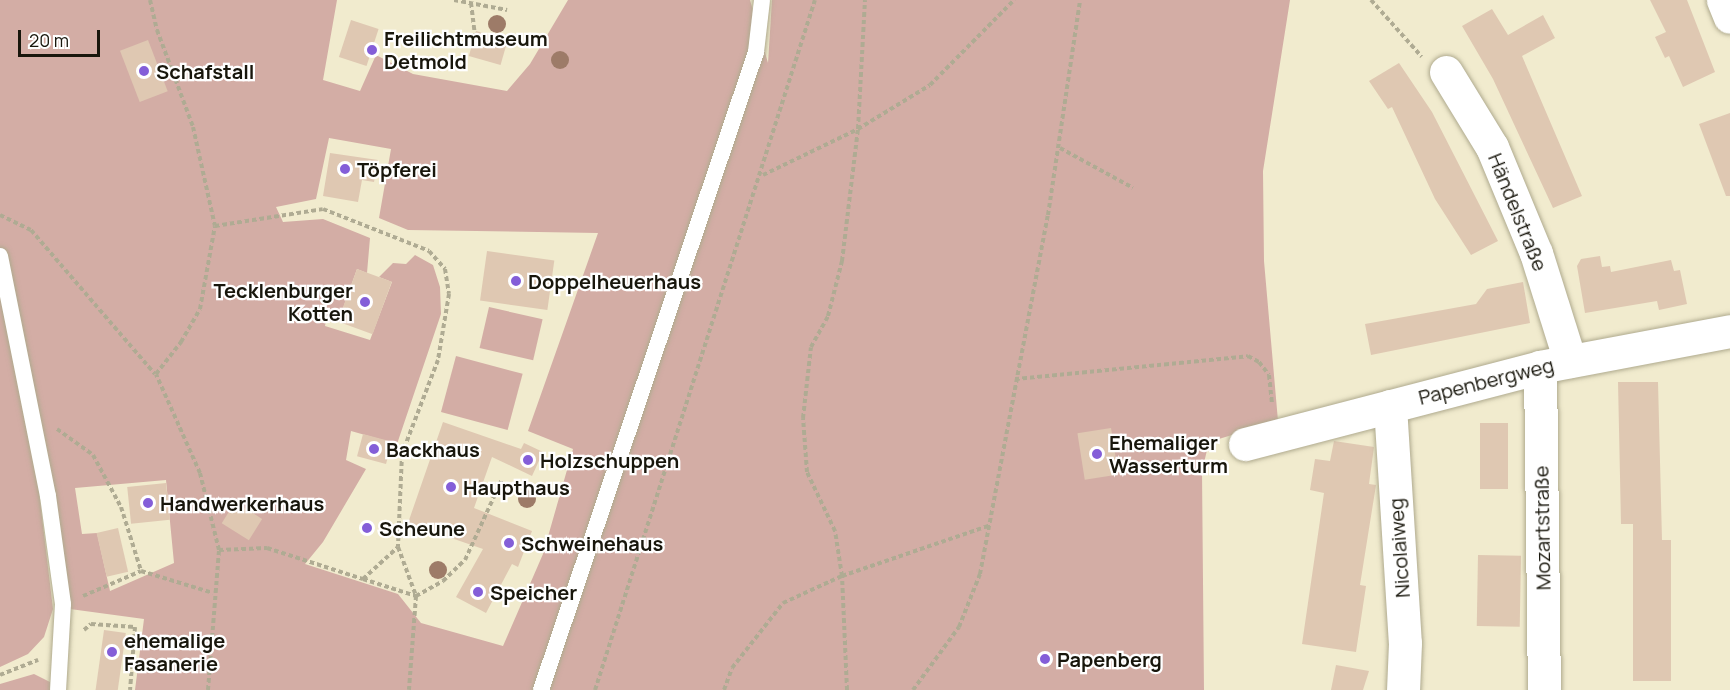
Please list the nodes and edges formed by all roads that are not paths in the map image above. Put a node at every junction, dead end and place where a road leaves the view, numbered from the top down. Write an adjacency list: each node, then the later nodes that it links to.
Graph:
1 (762, 0): 9 (lane)
2 (1446, 72): 5 (street, Händelstraße)
3 (0, 256): 8 (lane)
4 (1730, 331): 5 (street, Papenbergweg)
5 (1555, 364): 6 (street, Papenbergweg); 11 (street, Mozartstraße)
6 (1390, 406): 7 (street, Papenbergweg); 10 (street, Nicolaiweg)
7 (1245, 444)
8 (58, 690)
9 (541, 690)
10 (1403, 690)
11 (1544, 690)

